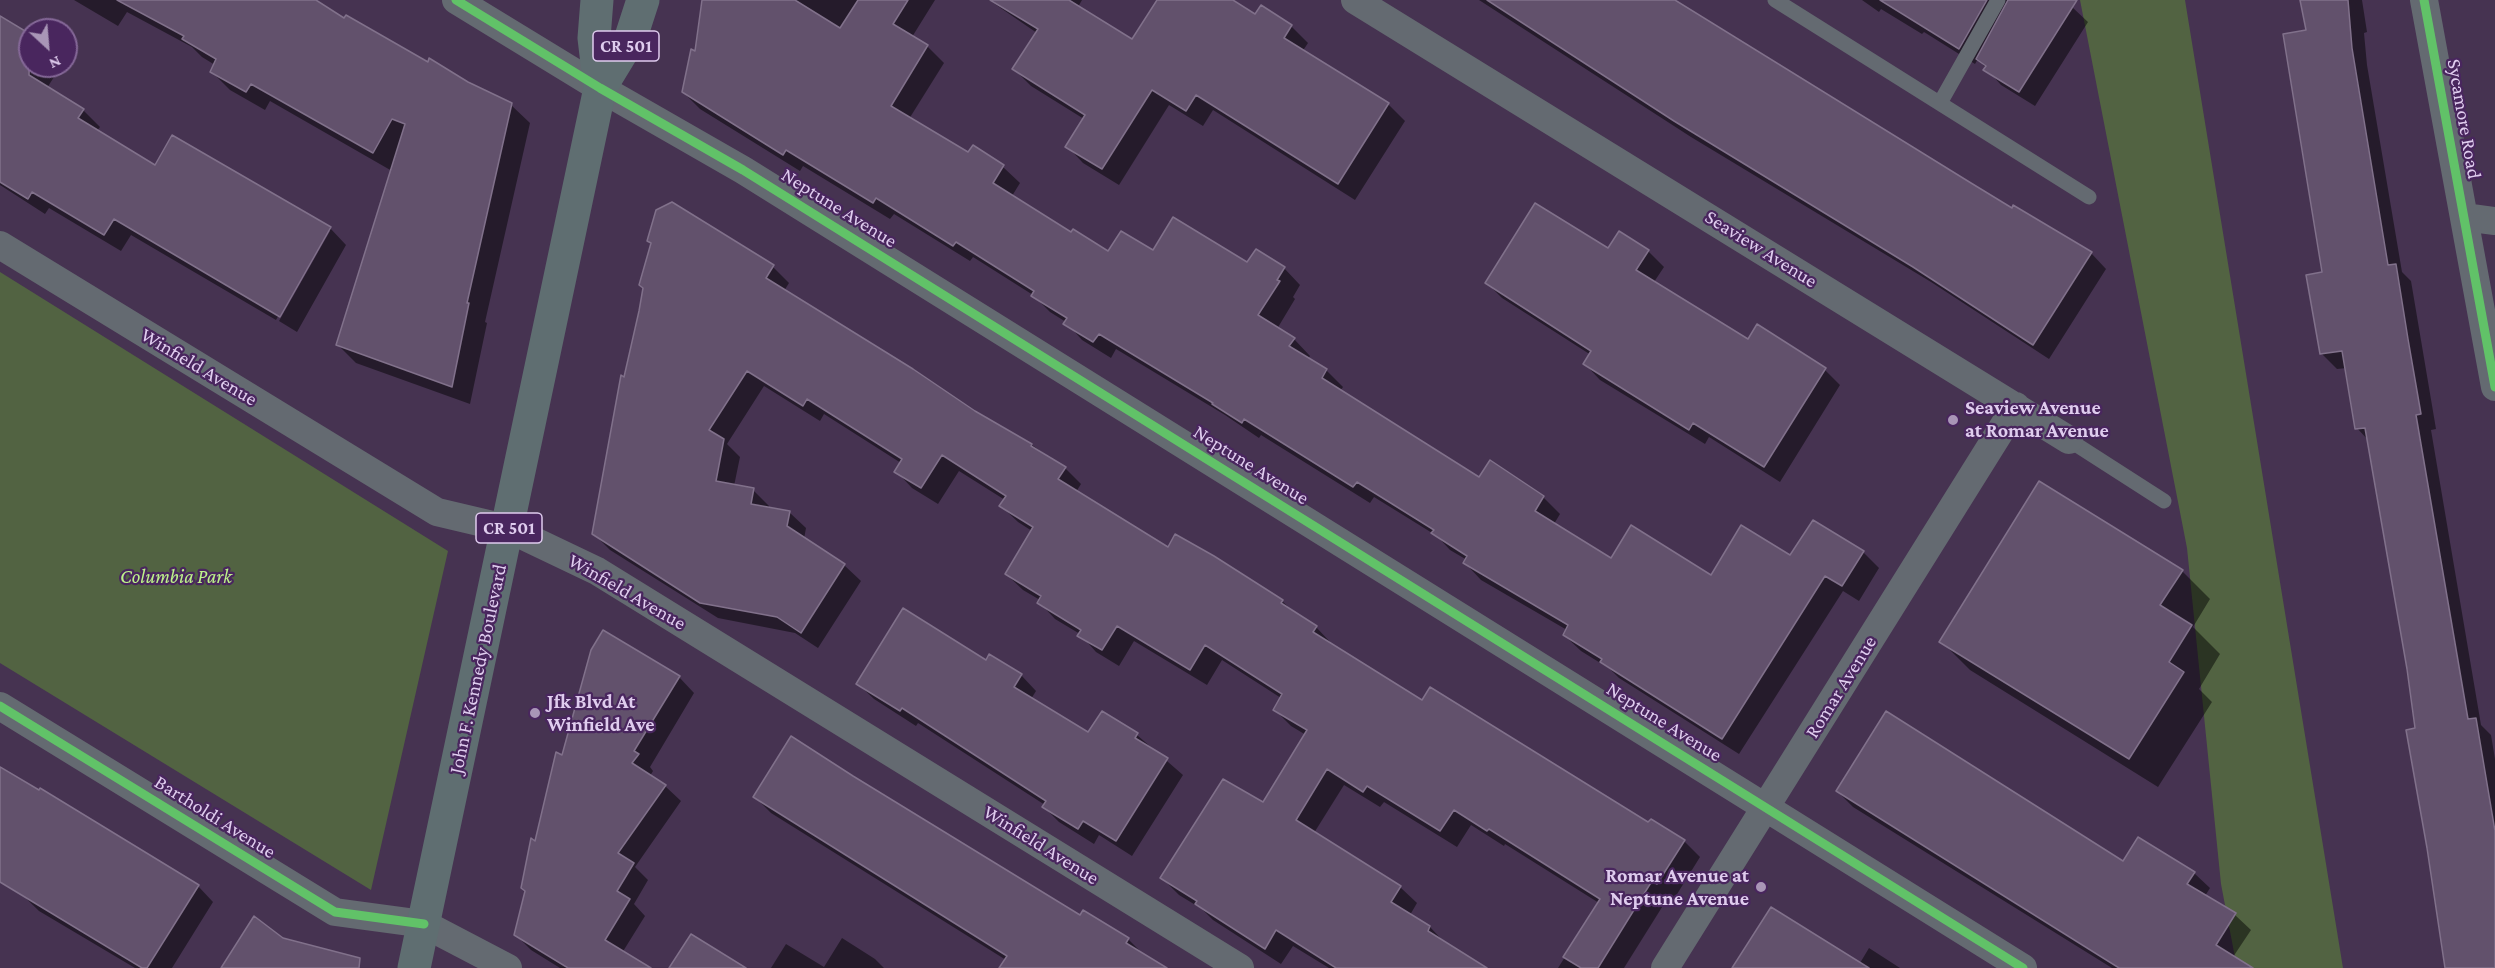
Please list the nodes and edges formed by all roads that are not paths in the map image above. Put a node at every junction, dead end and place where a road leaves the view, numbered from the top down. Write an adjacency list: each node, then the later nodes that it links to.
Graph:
1 (456, 0): 8 (street, Neptune Avenue)
2 (597, 0): 8 (main road, John F. Kennedy Boulevard / CR 501)
3 (643, 0): 8 (main road, John F. Kennedy Boulevard / CR 501)
4 (1355, 0): 15 (street, Seaview Avenue)
5 (1775, 0): 9 (lane)
6 (1998, 0): 9 (lane)
7 (2424, 0): 11 (street, Sycamore Road)
8 (600, 88): 18 (main road, John F. Kennedy Boulevard / CR 501); 20 (street, Neptune Avenue)
9 (1940, 104): 10 (lane)
10 (2090, 197)
11 (2464, 217): 12 (street); 14 (street, Sycamore Road)
12 (2495, 221)
13 (0, 245): 18 (street, Winfield Avenue)
14 (2495, 387)
15 (2016, 406): 16 (street, Seaview Avenue); 20 (street, Romar Avenue)
16 (2069, 440): 17 (lane, Seaview Avenue)
17 (2164, 501)
18 (509, 529): 21 (main road, John F. Kennedy Boulevard / CR 501); 24 (street, Winfield Avenue)
19 (0, 706): 21 (street, Bartholdi Avenue)
20 (1767, 807): 25 (street, Romar Avenue); 26 (street, Neptune Avenue)
21 (424, 924): 22 (main road, John F. Kennedy Boulevard / CR 501); 23 (street, Bartholdi Avenue)
22 (414, 968)
23 (508, 968)
24 (1240, 968)
25 (1665, 968)
26 (2024, 968)

